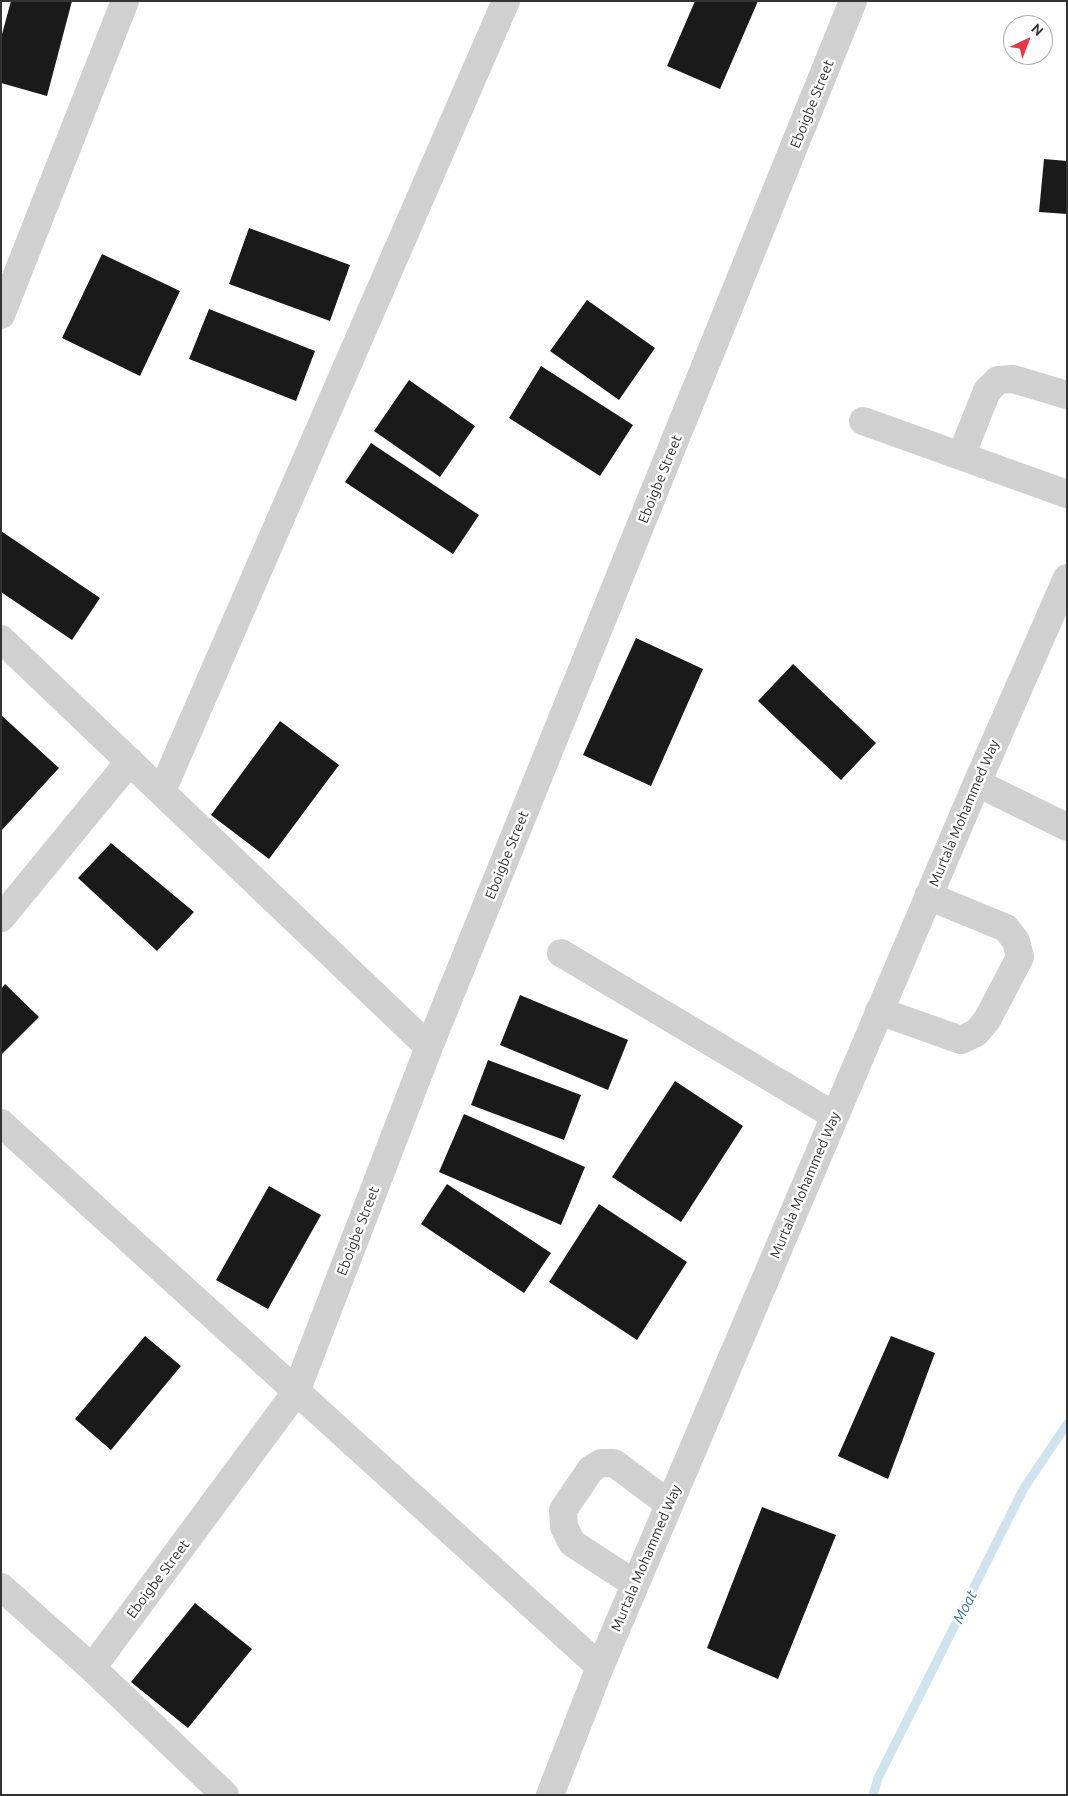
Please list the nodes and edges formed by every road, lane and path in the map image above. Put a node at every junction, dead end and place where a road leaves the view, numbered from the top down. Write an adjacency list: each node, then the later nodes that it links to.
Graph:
1 (125, 1): 4 (street)
2 (506, 1): 13 (street)
3 (853, 1): 19 (street, Eboigbe Street)
4 (1, 315)
5 (1067, 395): 7 (street)
6 (864, 421): 7 (street)
7 (961, 456): 8 (street)
8 (1067, 494)
9 (1067, 578): 12 (street, Murtala Mohammed Way)
10 (1, 639): 11 (street)
11 (130, 761): 13 (street); 16 (street)
12 (976, 783): 14 (street); 15 (street, Murtala Mohammed Way)
13 (162, 792): 19 (street)
14 (1066, 823)
15 (928, 896): 18 (street, Murtala Mohammed Way); 18 (street)
16 (1, 918)
17 (561, 954): 20 (street)
18 (879, 1011): 20 (street, Murtala Mohammed Way)
19 (430, 1047): 22 (street, Eboigbe Street)
20 (835, 1116): 23 (street, Murtala Mohammed Way)
21 (1, 1123): 22 (street)
22 (296, 1392): 26 (street); 27 (street, Eboigbe Street)
23 (669, 1504): 24 (street, Murtala Mohammed Way); 24 (street)
24 (635, 1584): 26 (street, Murtala Mohammed Way)
25 (1, 1587): 27 (street)
26 (600, 1667): 29 (street, Murtala Mohammed Way)
27 (92, 1668): 28 (street)
28 (225, 1795)
29 (550, 1795)

